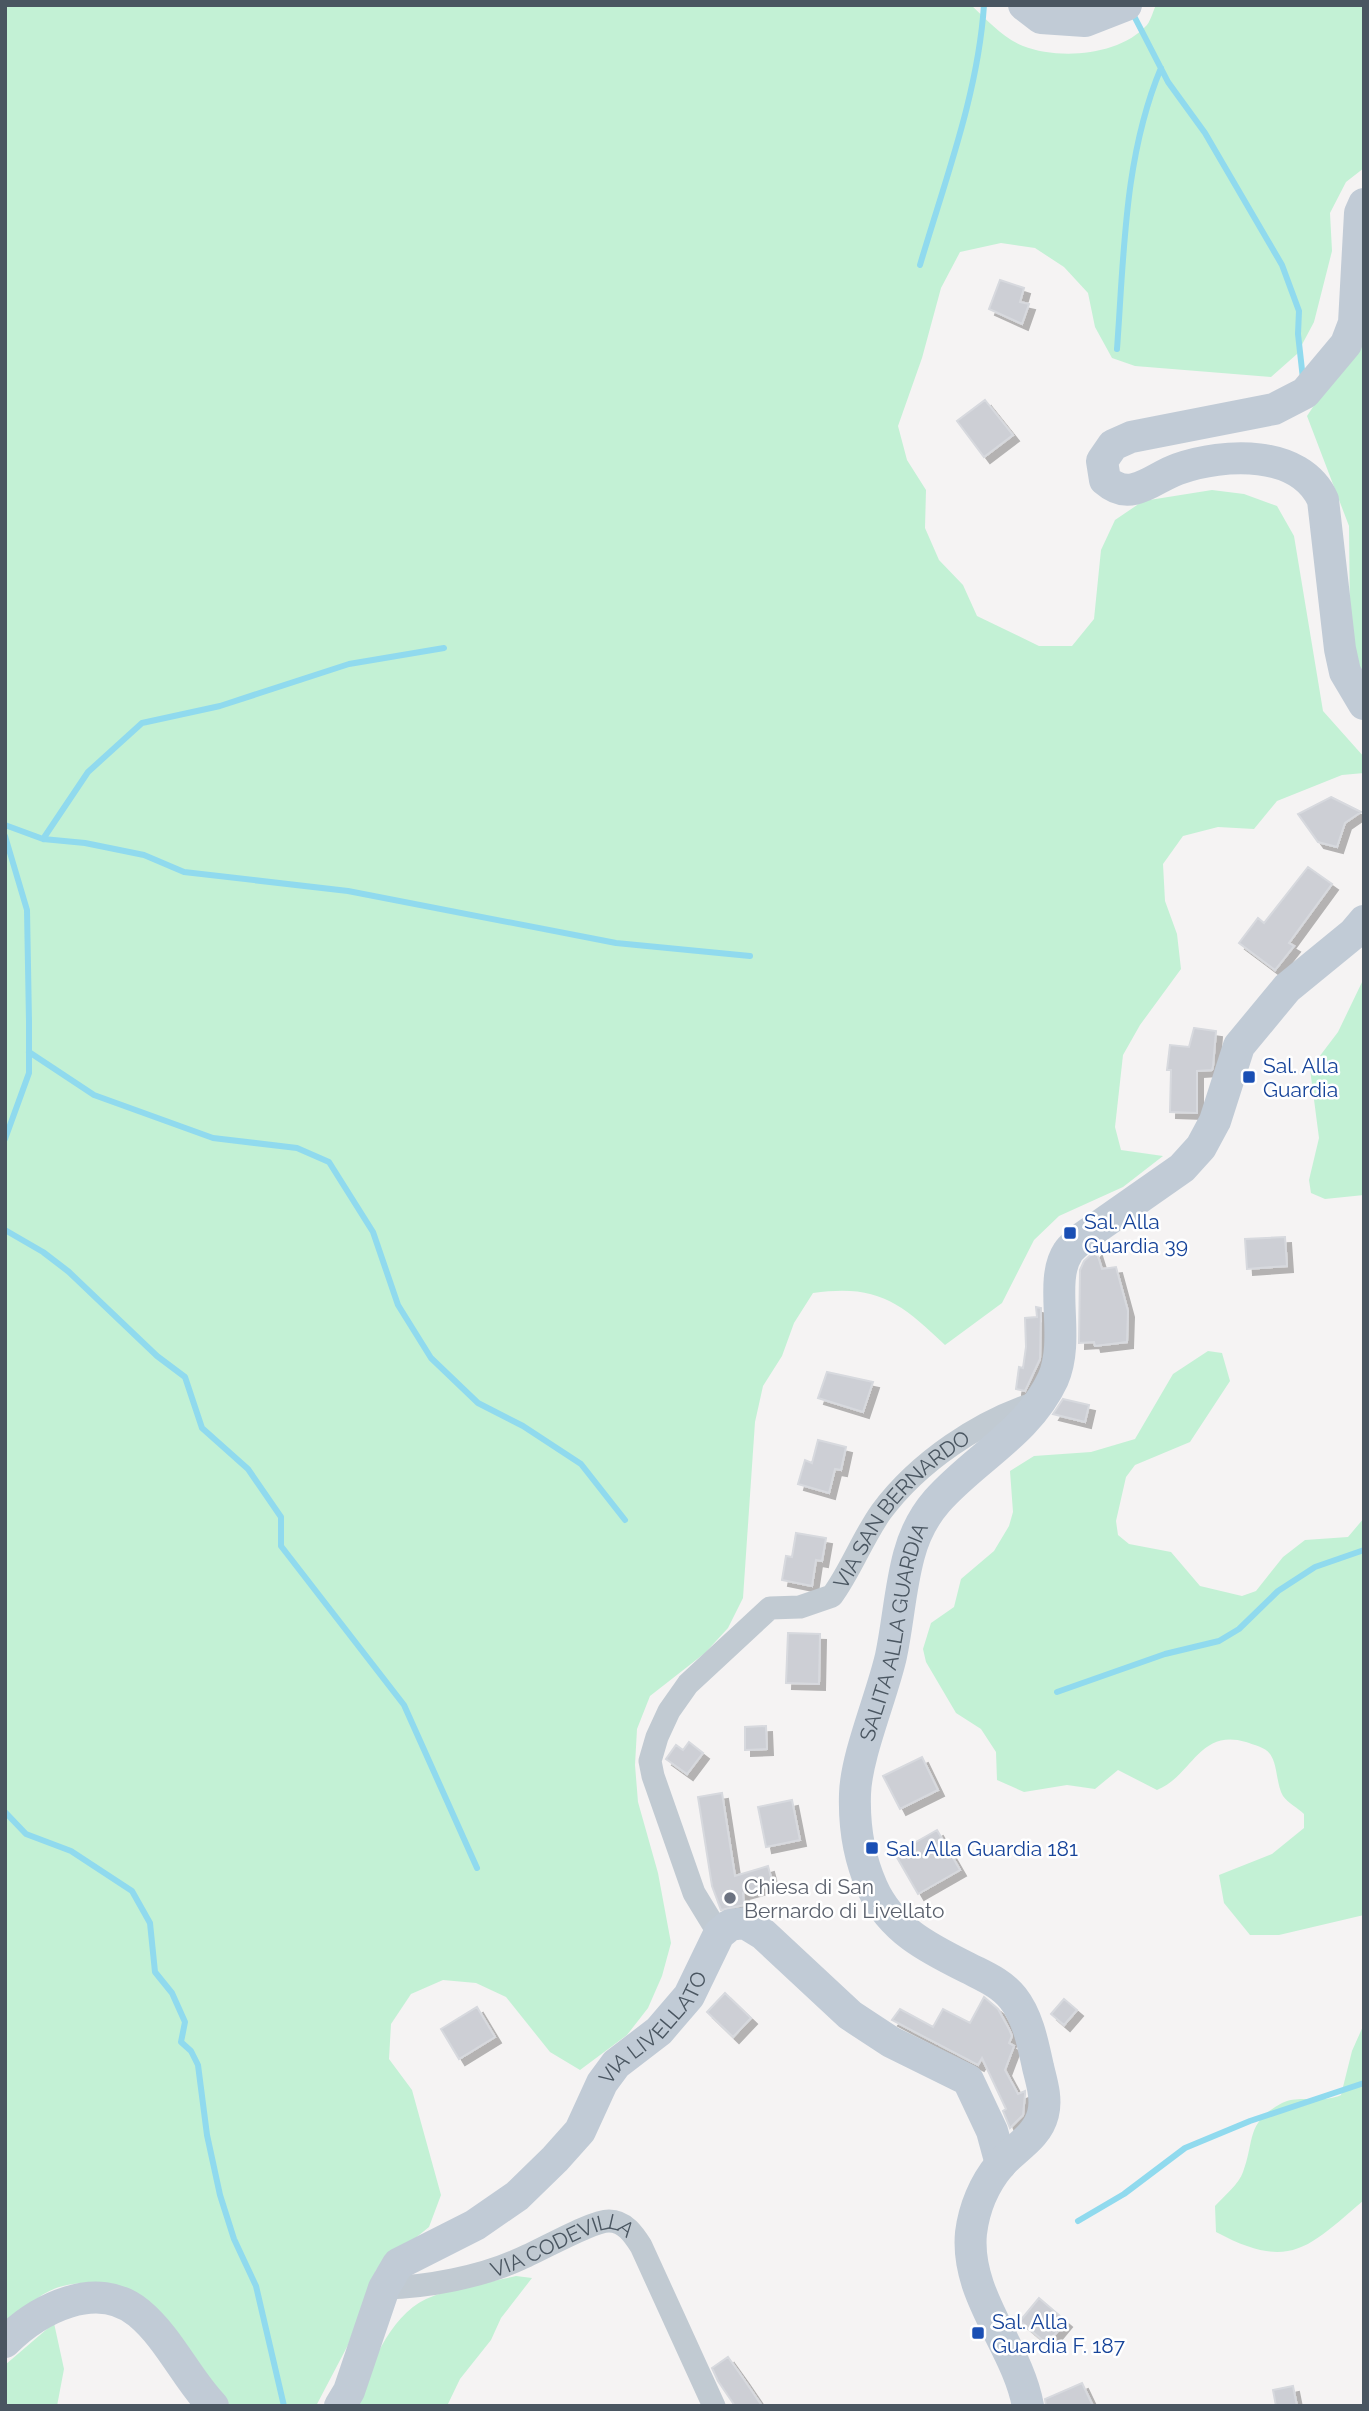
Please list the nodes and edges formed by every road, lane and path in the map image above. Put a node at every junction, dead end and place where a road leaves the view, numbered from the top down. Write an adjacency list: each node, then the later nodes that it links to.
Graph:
1 (1024, 5): 2 (main road)
2 (1126, 5)
3 (1364, 204): 4 (main road)
4 (1364, 704)
5 (1364, 921): 6 (main road, SALITA ALLA GUARDIA)
6 (1041, 1402): 7 (street, VIA SAN BERNARDO); 8 (main road, SALITA ALLA GUARDIA)
7 (719, 1934): 8 (main road); 9 (main road, VIA LIVELLATO)
8 (1001, 2164): 14 (main road, SALITA ALLA GUARDIA)
9 (384, 2288): 12 (main road, VIA LIVELLATO); 13 (street, VIA CODEVILLA)
10 (5, 2342): 11 (main road)
11 (214, 2406)
12 (340, 2406)
13 (714, 2406)
14 (1028, 2406)

